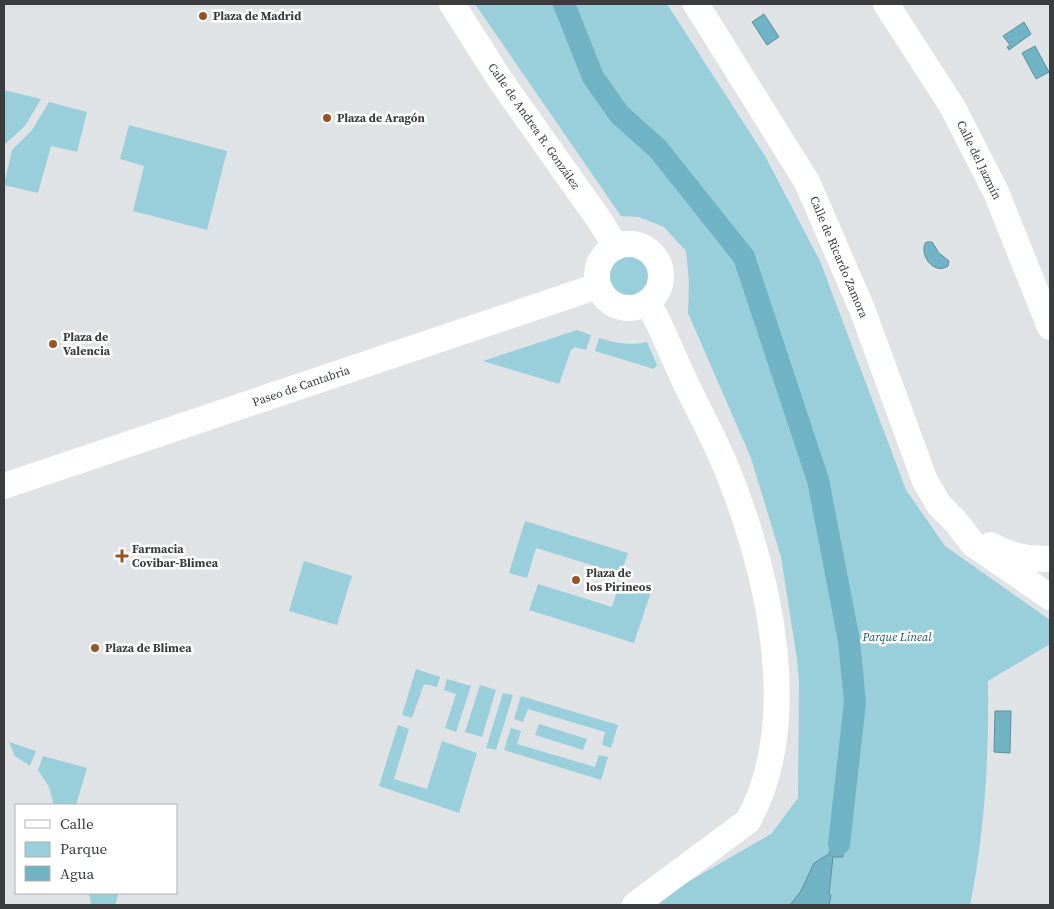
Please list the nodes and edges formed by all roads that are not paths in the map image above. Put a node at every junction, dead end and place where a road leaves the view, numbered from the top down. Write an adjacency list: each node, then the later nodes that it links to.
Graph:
1 (452, 4): 4 (street, Calle de Andrea R. González)
2 (696, 4): 9 (street, Calle de Ricardo Zamora)
3 (886, 4): 7 (street, Calle del Jazmín)
4 (616, 247): 5 (street); 6 (street)
5 (598, 286): 6 (street); 8 (street, Paseo de Cantabria)
6 (648, 302): 12 (street)
7 (1050, 327)
8 (4, 486)
9 (956, 522): 10 (street, Calle de Ricardo Zamora); 11 (street, Calle de Ricardo Zamora)
10 (1050, 559)
11 (1050, 597)
12 (634, 905)

